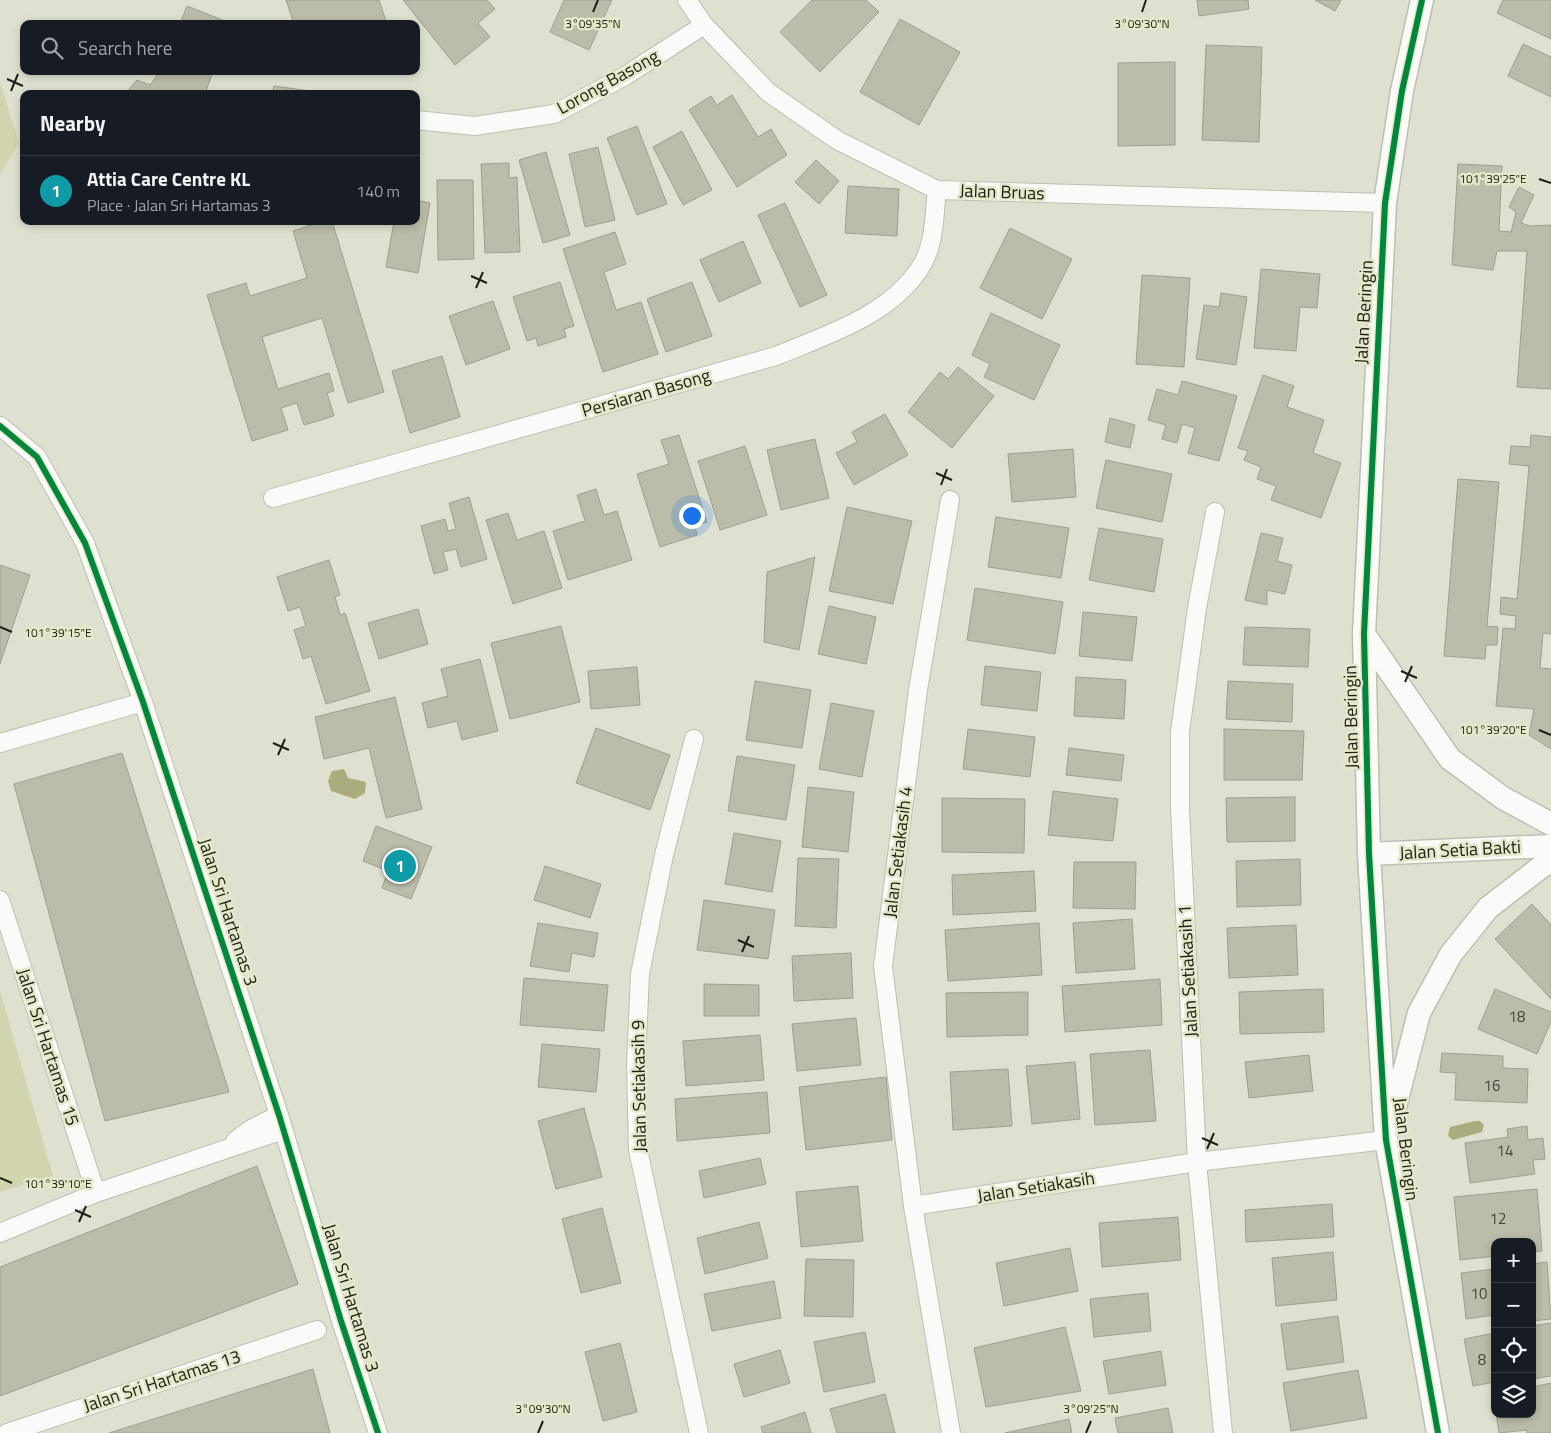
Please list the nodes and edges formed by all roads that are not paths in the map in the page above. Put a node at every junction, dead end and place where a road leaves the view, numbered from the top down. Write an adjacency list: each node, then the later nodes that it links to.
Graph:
1 (687, 0): 3 (street, Jalan Bruas)
2 (1422, 0): 6 (street, Jalan Beringin)
3 (704, 25): 4 (street, Lorong Basong); 5 (street, Jalan Bruas)
4 (420, 120)
5 (937, 190): 6 (street, Jalan Bruas); 8 (street, Persiaran Basong)
6 (1385, 203): 11 (street, Jalan Beringin)
7 (0, 426): 12 (street, Jalan Sri Hartamas 3)
8 (273, 498)
9 (950, 500): 24 (street, Jalan Setiakasih 4)
10 (1215, 512): 22 (street, Jalan Setiakasih 1)
11 (1364, 634): 15 (street); 17 (street, Jalan Beringin)
12 (143, 702): 14 (street); 20 (street, Jalan Sri Hartamas 3)
13 (694, 739): 29 (street, Jalan Setiakasih 9)
14 (0, 743)
15 (1551, 824)
16 (1551, 846): 17 (street, Jalan Setia Bakti)
17 (1369, 854): 21 (street, Jalan Beringin)
18 (1551, 862): 21 (street)
19 (0, 900): 23 (street, Jalan Sri Hartamas 15)
20 (281, 1122): 23 (street); 28 (street, Jalan Sri Hartamas 3)
21 (1386, 1140): 22 (street, Jalan Setiakasih); 32 (street, Jalan Beringin)
22 (1197, 1162): 24 (street, Jalan Setiakasih); 31 (street, Jalan Setiakasih 1)
23 (96, 1193): 25 (street)
24 (913, 1206): 30 (street)
25 (0, 1233)
26 (317, 1330): 27 (street, Jalan Sri Hartamas 13)
27 (7, 1433)
28 (378, 1433)
29 (699, 1433)
30 (951, 1433)
31 (1223, 1433)
32 (1438, 1433)

